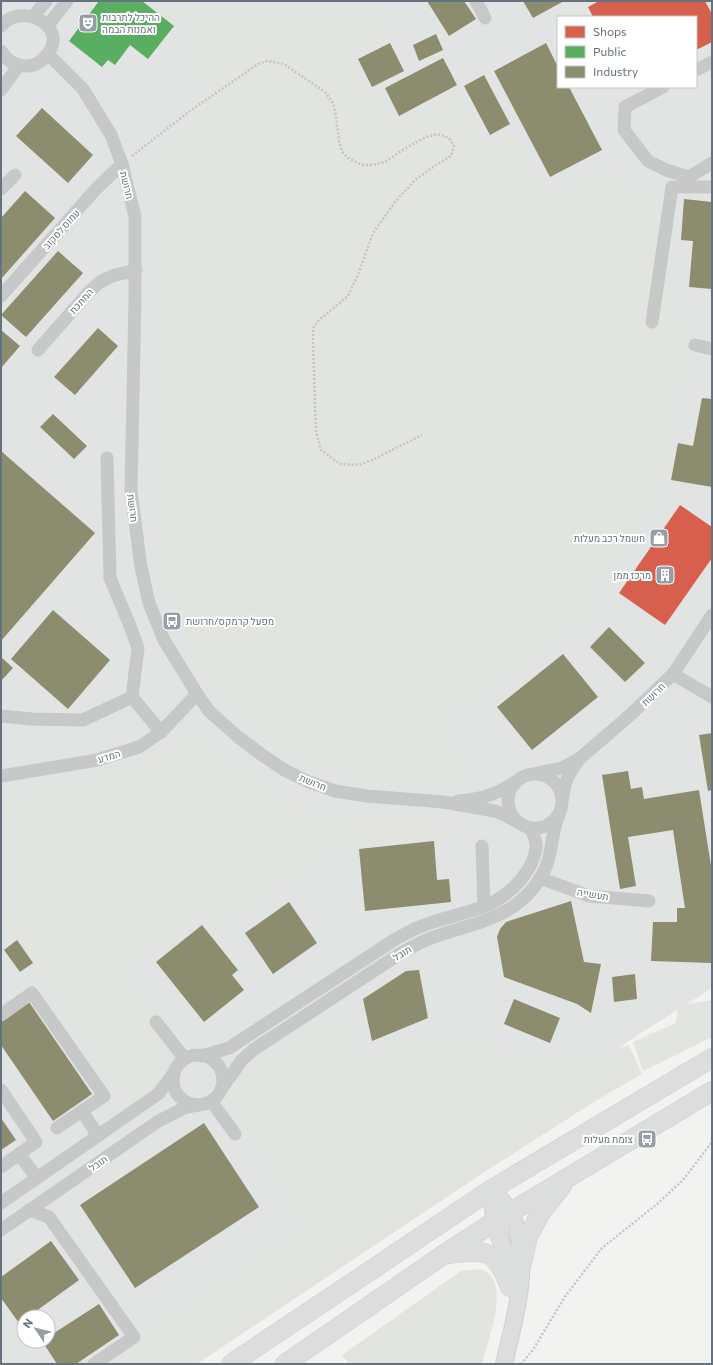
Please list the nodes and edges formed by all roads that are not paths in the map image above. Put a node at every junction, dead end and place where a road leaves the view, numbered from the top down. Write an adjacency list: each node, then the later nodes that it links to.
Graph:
1 (46, 1): 4 (street)
2 (67, 1): 6 (street)
3 (476, 1): 5 (street)
4 (36, 13): 6 (street); 7 (street)
5 (485, 18)
6 (49, 24): 8 (street)
7 (1, 26)
8 (48, 54): 11 (street); 16 (street, חרושת)
9 (2, 55): 11 (street)
10 (712, 62): 12 (street)
11 (19, 65): 14 (street)
12 (697, 70)
13 (662, 88): 15 (street)
14 (1, 90)
15 (712, 163)
16 (122, 164): 20 (street, חרושת); 21 (street, עמוס לסקוב)
17 (15, 175): 19 (street)
18 (712, 187): 22 (street)
19 (1, 189)
20 (136, 270): 25 (street, המתכת); 29 (street, חרושת)
21 (1, 296)
22 (652, 322)
23 (695, 345): 24 (street)
24 (712, 349)
25 (38, 350)
26 (107, 458): 30 (street)
27 (712, 615): 28 (street, חרושת)
28 (673, 674): 31 (street); 34 (street, חרושת)
29 (197, 694): 33 (street, המדע); 39 (street, חרושת)
30 (132, 697): 32 (street); 33 (street)
31 (712, 697)
32 (1, 716)
33 (161, 732): 36 (street, המדע)
34 (579, 759): 35 (street, חרושת); 38 (street, חרושת)
35 (538, 774): 37 (street); 38 (street)
36 (1, 776)
37 (516, 781): 39 (street, חרושת); 41 (street)
38 (563, 798): 40 (street)
39 (443, 802): 41 (street, חרושת)
40 (559, 814): 41 (street); 43 (street, תובל)
41 (526, 826): 45 (street, תובל)
42 (482, 846): 45 (street)
43 (540, 878): 44 (street, תעשייה); 52 (street, תובל)
44 (648, 901)
45 (484, 906): 48 (street, תובל)
46 (1, 1015): 57 (street)
47 (156, 1022): 50 (street)
48 (202, 1056): 50 (street); 52 (street)
49 (712, 1058): 65 (highway)
50 (185, 1059): 51 (street)
51 (174, 1073): 56 (street); 60 (street)
52 (222, 1088): 55 (street)
53 (1, 1090): 61 (street)
54 (712, 1091): 63 (highway)
55 (212, 1101): 56 (street); 59 (street)
56 (198, 1105): 66 (street, תובל)
57 (82, 1111): 58 (street); 60 (street)
58 (57, 1128)
59 (235, 1134)
60 (98, 1136): 64 (street)
61 (19, 1154): 62 (street); 64 (street)
62 (1, 1167)
63 (572, 1174): 69 (highway); 74 (highway)
64 (37, 1178): 67 (street)
65 (492, 1189): 69 (main road); 71 (main road); 78 (highway)
66 (50, 1196): 68 (street, תובל); 70 (street)
67 (1, 1203)
68 (29, 1210): 70 (street); 72 (street, תובל)
69 (510, 1212): 71 (highway); 74 (main road)
70 (50, 1217): 77 (street)
71 (494, 1222): 73 (highway); 75 (main road)
72 (1, 1230)
73 (443, 1255): 75 (highway); 79 (highway)
74 (522, 1263): 76 (main road)
75 (510, 1288): 76 (main road)
76 (509, 1342): 80 (main road)
77 (94, 1364)
78 (231, 1364)
79 (285, 1364)
80 (504, 1364)

